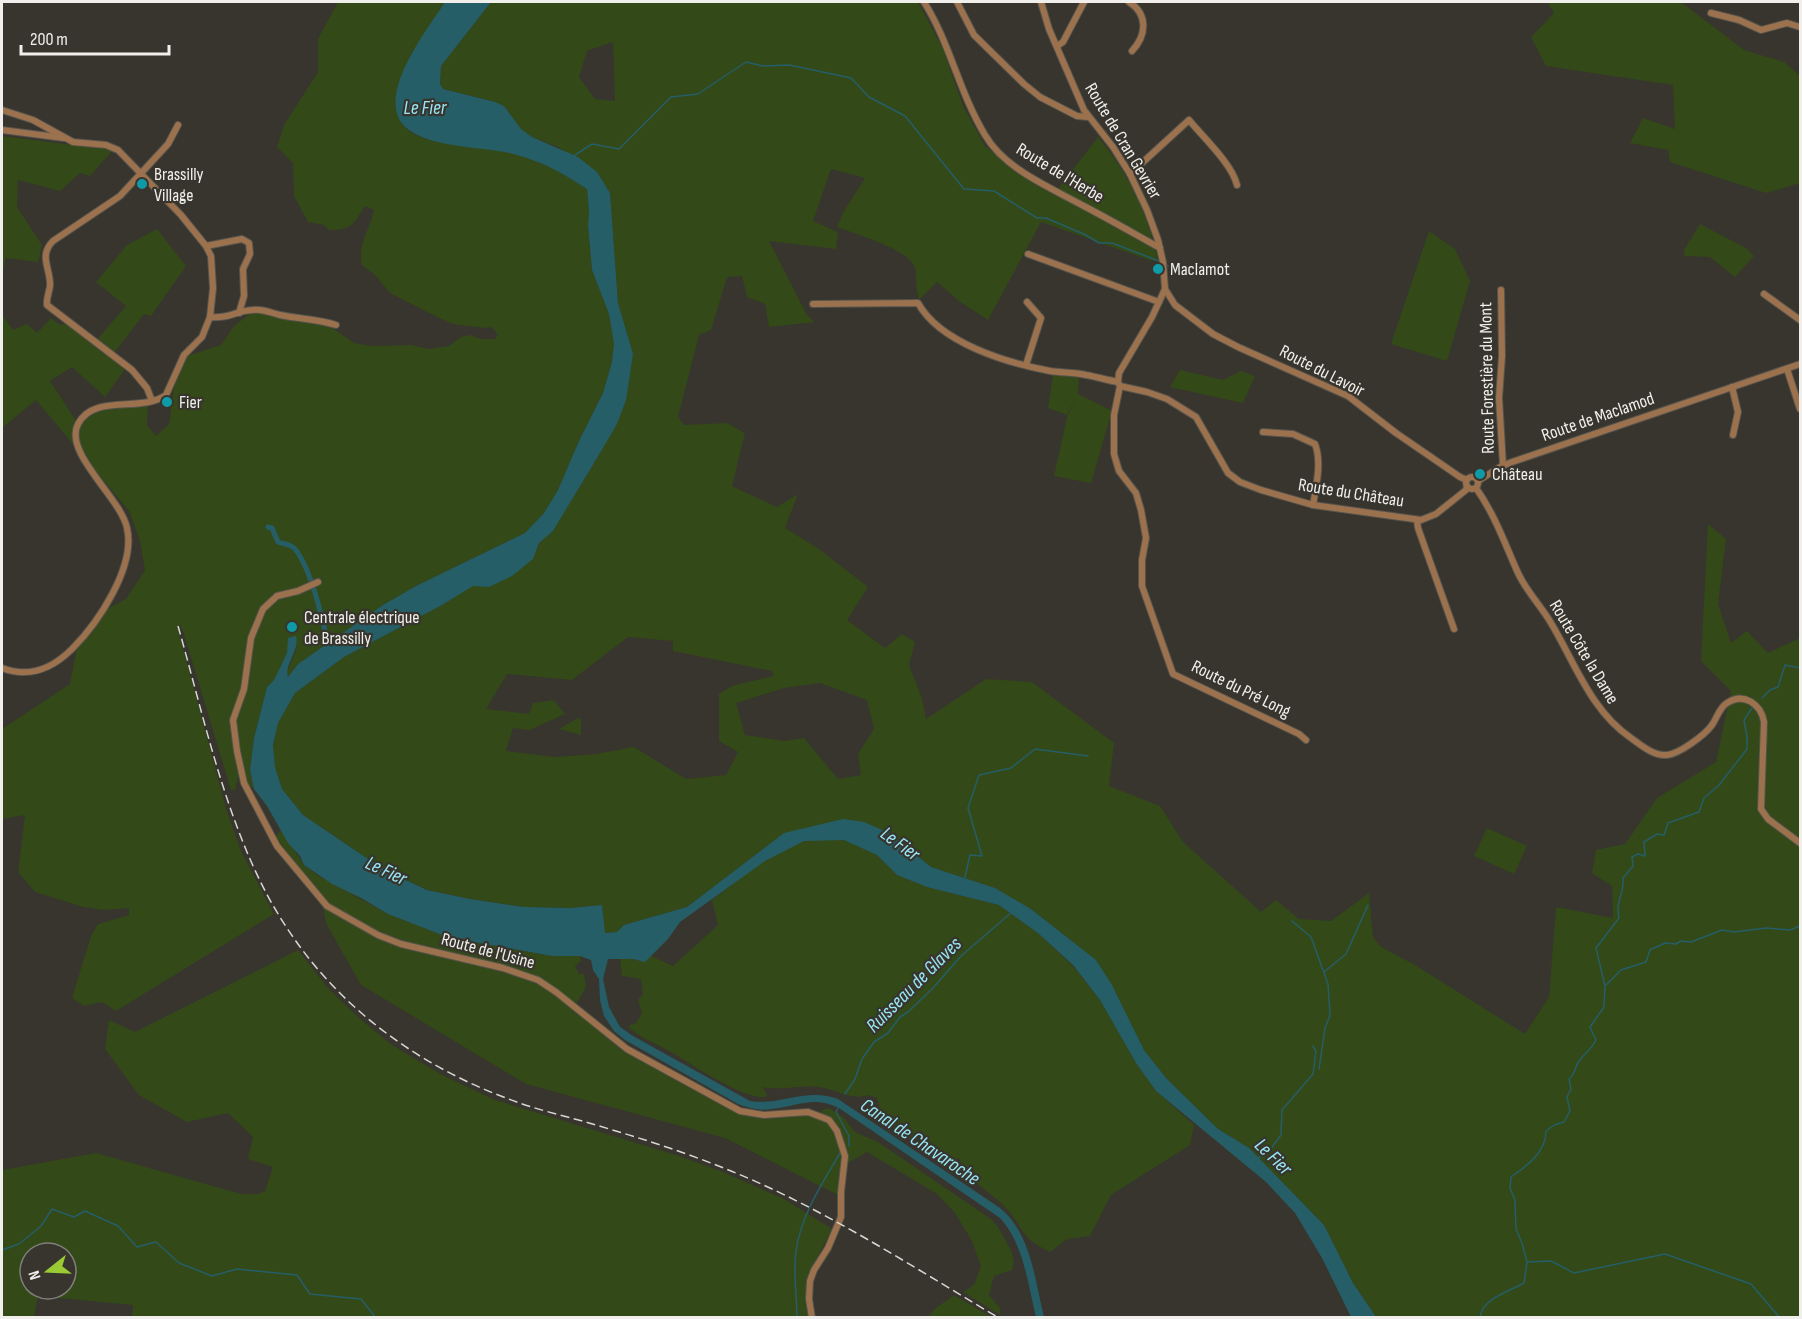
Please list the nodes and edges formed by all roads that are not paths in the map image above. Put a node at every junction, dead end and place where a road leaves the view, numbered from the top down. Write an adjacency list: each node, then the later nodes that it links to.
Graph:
1 (924, 2): 19 (street, Route de l'Herbe)
2 (957, 2): 11 (street)
3 (1041, 2): 8 (street, Route de Cran Gevrier)
4 (1084, 2): 8 (street)
5 (1129, 2): 9 (street)
6 (1711, 13): 7 (street)
7 (1800, 27)
8 (1057, 46): 11 (street, Route de Cran Gevrier)
9 (1132, 51)
10 (2, 110): 14 (street)
11 (1088, 117): 16 (street, Route de Cran Gevrier)
12 (178, 125): 15 (street)
13 (2, 130): 14 (street)
14 (64, 138): 15 (street)
15 (142, 174): 18 (street); 36 (street)
16 (1130, 174): 17 (street); 19 (street, Route de Cran Gevrier)
17 (1237, 184)
18 (206, 246): 27 (street); 28 (street)
19 (1160, 248): 21 (street, Route de Cran Gevrier)
20 (1028, 254): 25 (street)
21 (1165, 289): 25 (street); 41 (street, Route du Lavoir)
22 (1501, 290): 40 (street, Route Forestière du Mont)
23 (1764, 294): 29 (street)
24 (1027, 302): 32 (street)
25 (1159, 302): 34 (street)
26 (813, 304): 32 (street, Route du Château)
27 (239, 313): 28 (street); 30 (street)
28 (210, 317): 36 (street)
29 (1800, 320)
30 (336, 325)
31 (1800, 364): 33 (street, Route de Maclamod)
32 (1026, 365): 34 (street, Route du Château)
33 (1787, 369): 35 (street, Route de Maclamod); 37 (street)
34 (1119, 384): 43 (street, Route du Château); 48 (street, Route du Pré Long)
35 (1732, 387): 39 (street); 40 (street, Route de Maclamod)
36 (152, 401): 47 (street)
37 (1800, 409)
38 (1263, 432): 43 (street)
39 (1733, 435)
40 (1503, 465): 42 (street, Route de Maclamod)
41 (1467, 483): 42 (street); 42 (street); 44 (street, Route du Château)
42 (1477, 484): 49 (street, Route Côte la Dame)
43 (1313, 505): 44 (street, Route du Château)
44 (1417, 520): 46 (street)
45 (314, 584): 50 (street, Route de l'Usine)
46 (1454, 629)
47 (2, 668)
48 (1306, 740)
49 (1800, 843)
50 (812, 1317)

